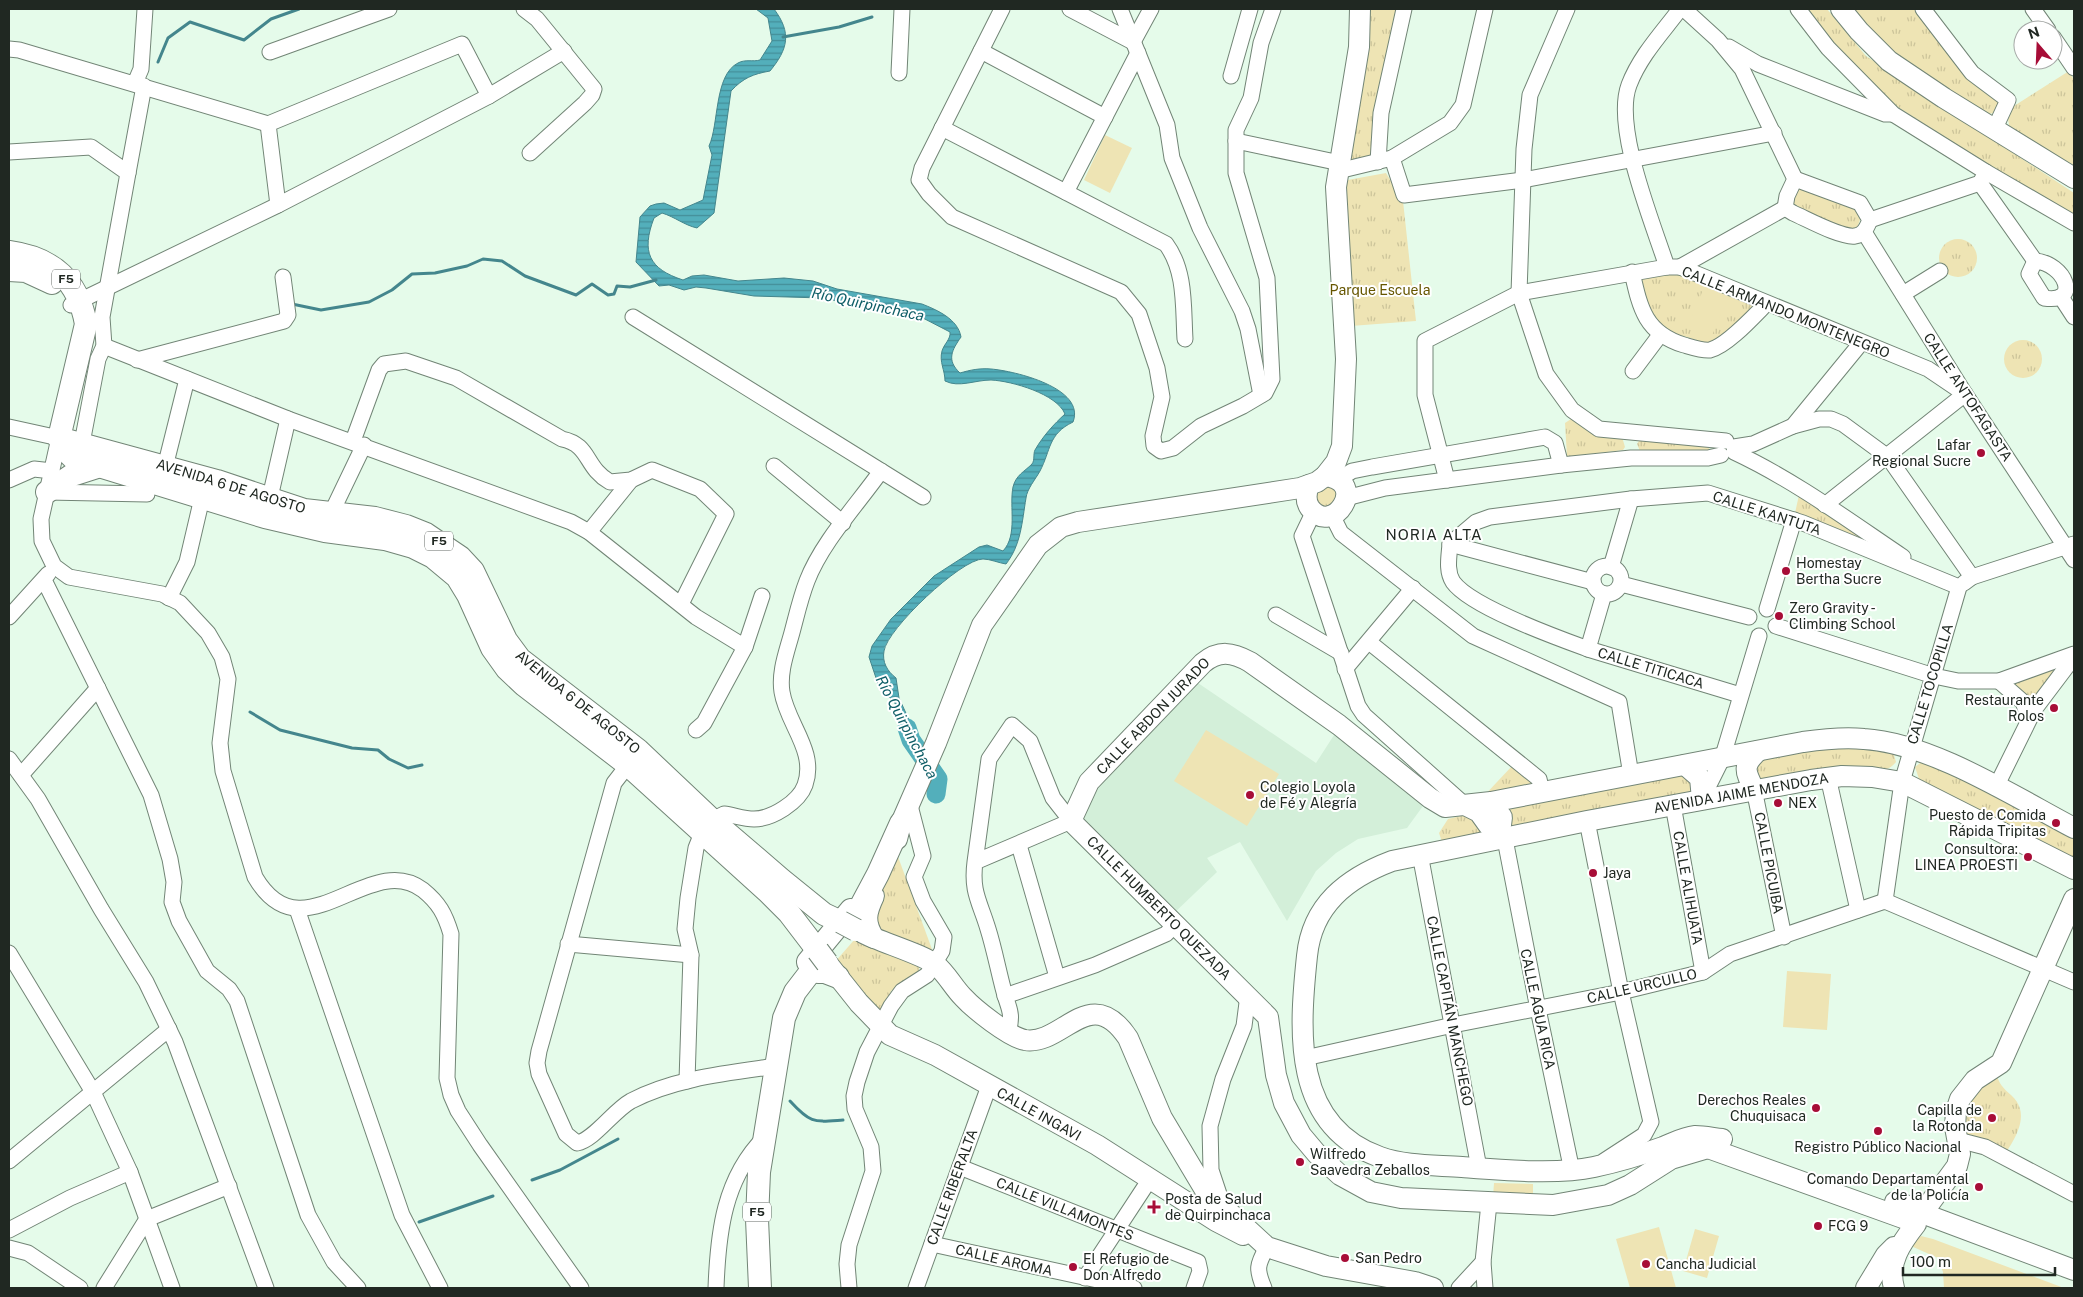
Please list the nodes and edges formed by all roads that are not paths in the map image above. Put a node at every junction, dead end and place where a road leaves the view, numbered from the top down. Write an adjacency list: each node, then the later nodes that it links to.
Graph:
1 (145, 9): 32 (street)
2 (388, 9): 27 (street)
3 (524, 9): 25 (street)
4 (902, 9): 30 (street)
5 (1002, 9): 26 (street)
6 (1070, 9): 23 (street)
7 (1120, 9): 23 (street)
8 (1151, 9): 23 (street)
9 (1250, 9): 31 (street)
10 (1273, 9): 40 (street)
11 (1360, 9): 45 (main road)
12 (1404, 9): 44 (street)
13 (1485, 9): 44 (street)
14 (1567, 9): 50 (street)
15 (1680, 9): 43 (street, CALLE ARMANDO MONTENEGRO)
16 (1684, 9): 22 (street)
17 (1798, 9): 34 (street)
18 (1841, 9): 38 (main road)
19 (1923, 9): 38 (street)
20 (2033, 9): 21 (street)
21 (2041, 20)
22 (1718, 40): 34 (street); 39 (street)
23 (1136, 48): 35 (street); 79 (street)
24 (9, 49): 32 (street)
25 (564, 51): 33 (street); 42 (street)
26 (980, 51): 35 (street); 37 (street)
27 (270, 52)
28 (2063, 52): 29 (street)
29 (2074, 68)
30 (900, 73)
31 (1231, 76)
32 (139, 84): 36 (street); 46 (street)
33 (489, 96): 36 (street); 52 (street)
34 (1893, 114): 47 (street)
35 (1105, 117): 51 (street)
36 (268, 124): 52 (street)
37 (942, 128): 51 (street); 79 (street)
38 (1995, 128): 48 (main road)
39 (1774, 133): 43 (street); 49 (street)
40 (1236, 141): 45 (street); 79 (street)
41 (9, 152): 46 (street)
42 (530, 153)
43 (1632, 158): 50 (street); 58 (street, CALLE ARMANDO MONTENEGRO)
44 (1385, 160): 45 (street); 50 (street)
45 (1339, 167): 100 (main road)
46 (128, 173): 63 (street)
47 (1983, 178): 54 (street); 55 (street); 57 (street)
48 (2074, 178)
49 (1795, 179): 53 (street); 55 (street, CALLE ANTOFAGASTA)
50 (1523, 180): 64 (street)
51 (1066, 192): 72 (street)
52 (278, 205): 63 (street)
53 (1785, 208): 55 (street); 58 (street)
54 (2074, 223)
55 (1867, 226): 65 (street, CALLE ANTOFAGASTA)
56 (9, 252): 67 (highway, F5)
57 (2034, 261): 66 (street); 66 (street)
58 (1673, 267): 61 (street); 68 (street, CALLE ARMANDO MONTENEGRO)
59 (9, 270): 67 (highway, F5)
60 (1940, 271): 65 (street)
61 (1632, 272): 64 (street); 71 (street)
62 (282, 277): 75 (street)
63 (109, 285): 67 (street); 74 (street)
64 (1519, 293): 83 (street); 88 (street)
65 (1903, 294): 78 (street, CALLE ANTOFAGASTA)
66 (2061, 297): 70 (street)
67 (74, 303): 84 (highway, F5)
68 (1766, 304): 71 (street); 73 (street, CALLE ARMANDO MONTENEGRO)
69 (633, 317): 94 (street)
70 (2074, 317)
71 (1660, 335): 76 (street)
72 (1184, 339)
73 (1861, 344): 78 (street, CALLE ARMANDO MONTENEGRO); 81 (street)
74 (104, 346): 75 (street); 85 (street)
75 (137, 360): 77 (street)
76 (1633, 371)
77 (187, 379): 80 (street); 99 (street)
78 (1965, 394): 89 (street); 112 (street, CALLE ANTOFAGASTA)
79 (1261, 395)
80 (288, 419): 86 (street); 105 (street)
81 (1793, 426): 87 (street); 89 (street)
82 (9, 427): 84 (street)
83 (1631, 433): 87 (street); 90 (street)
84 (59, 438): 85 (highway, AVENIDA 6 DE AGOSTO / F5); 92 (highway, AVENIDA 6 DE AGOSTO / F5); 98 (street)
85 (82, 443): 99 (highway, AVENIDA 6 DE AGOSTO / F5)
86 (358, 443): 96 (street); 108 (street); 110 (street)
87 (1729, 449): 90 (street); 104 (street)
88 (1442, 456): 91 (street); 97 (street); 100 (street)
89 (1888, 457): 104 (street); 117 (street)
90 (1631, 458): 91 (street)
91 (1562, 465): 97 (street)
92 (100, 466): 98 (highway); 99 (highway, AVENIDA 6 DE AGOSTO / F5)
93 (774, 466): 109 (street)
94 (881, 471): 101 (street); 109 (street)
95 (9, 480): 98 (street)
96 (631, 480): 110 (street); 126 (street)
97 (1448, 480): 100 (street)
98 (49, 481): 99 (street); 114 (street)
99 (158, 482): 102 (highway, AVENIDA 6 DE AGOSTO / F5); 105 (highway, AVENIDA 6 DE AGOSTO / F5)
100 (1330, 484): 106 (main road); 106 (main road); 159 (main road)
101 (923, 497)
102 (202, 498): 105 (highway, AVENIDA 6 DE AGOSTO / F5); 125 (street)
103 (1631, 499): 107 (street, CALLE KANTUTA); 111 (street, CALLE KANTUTA); 115 (street)
104 (1826, 505): 116 (street)
105 (268, 509): 108 (highway, AVENIDA 6 DE AGOSTO / F5)
106 (1323, 513): 122 (street); 136 (street)
107 (1794, 520): 116 (street, CALLE KANTUTA); 127 (street)
108 (327, 522): 147 (highway, AVENIDA 6 DE AGOSTO / F5)
109 (843, 524): 165 (street)
110 (589, 532): 126 (street)
111 (1450, 544): 119 (street); 135 (street)
112 (2069, 545): 113 (street, CALLE ANTOFAGASTA); 117 (street)
113 (2074, 560)
114 (54, 566): 118 (street); 125 (street)
115 (1611, 567): 119 (street); 120 (street)
116 (1928, 575): 121 (street, CALLE KANTUTA)
117 (1972, 577): 121 (street)
118 (44, 580): 129 (street); 141 (street)
119 (1593, 582): 123 (street)
120 (1621, 584): 123 (street); 130 (street)
121 (1958, 587): 139 (street, CALLE TOCOPILLA)
122 (1413, 588): 133 (street); 152 (street)
123 (1604, 594): 135 (street, CALLE TITICACA)
124 (762, 596): 134 (street)
125 (170, 598): 174 (street)
126 (681, 604): 134 (street)
127 (1767, 609): 130 (street); 131 (street)
128 (1276, 615): 136 (street)
129 (9, 617)
130 (1749, 617): 132 (street)
131 (1776, 626): 132 (street); 139 (street)
132 (1759, 636): 142 (street)
133 (1369, 642): 138 (street); 157 (street)
134 (745, 648): 144 (street)
135 (1588, 649): 142 (street, CALLE TITICACA)
136 (1341, 653): 138 (street)
137 (2074, 655): 140 (street); 143 (street)
138 (1345, 669): 161 (street)
139 (1934, 676): 140 (street); 145 (street, CALLE TOCOPILLA)
140 (1999, 680): 143 (street)
141 (98, 688): 151 (street); 230 (street)
142 (1740, 695): 148 (street)
143 (2029, 719): 155 (street)
144 (696, 730)
145 (1910, 748): 146 (main road, AVENIDA JAIME MENDOZA); 154 (street, CALLE TOCOPILLA); 155 (main road, AVENIDA JAIME MENDOZA)
146 (1758, 751): 148 (main road, AVENIDA JAIME MENDOZA); 156 (main road)
147 (633, 758): 165 (highway, AVENIDA 6 DE AGOSTO / F5); 179 (street)
148 (1722, 758): 150 (main road, AVENIDA JAIME MENDOZA); 158 (street)
149 (9, 759): 151 (street)
150 (1685, 765): 152 (main road, AVENIDA JAIME MENDOZA); 158 (main road)
151 (21, 775): 194 (street)
152 (1631, 775): 157 (main road, AVENIDA JAIME MENDOZA)
153 (1828, 777): 154 (main road, AVENIDA JAIME MENDOZA); 156 (main road, AVENIDA JAIME MENDOZA); 175 (street)
154 (1902, 782): 171 (main road, AVENIDA JAIME MENDOZA); 173 (street, CALLE TOCOPILLA)
155 (1996, 787): 167 (main road, AVENIDA JAIME MENDOZA)
156 (1754, 789): 158 (main road, AVENIDA JAIME MENDOZA); 178 (street, CALLE PICUIBA)
157 (1542, 792): 166 (main road, AVENIDA JAIME MENDOZA)
158 (1702, 798): 160 (main road, AVENIDA JAIME MENDOZA)
159 (910, 802): 164 (main road); 183 (street)
160 (1673, 805): 163 (main road, AVENIDA JAIME MENDOZA); 185 (street, CALLE ALIHUATA)
161 (1465, 806): 162 (main road, CALLE ABDON JURADO); 166 (main road, CALLE ABDON JURADO)
162 (1071, 821): 168 (street); 170 (street); 177 (main road, CALLE HUMBERTO QUEZADA)
163 (1587, 821): 166 (main road, AVENIDA JAIME MENDOZA); 188 (street)
164 (901, 823): 176 (highway)
165 (707, 826): 176 (highway, AVENIDA 6 DE AGOSTO / F5); 181 (street); 182 (highway, AVENIDA 6 DE AGOSTO / F5)
166 (1493, 827): 169 (main road, AVENIDA JAIME MENDOZA); 191 (street, CALLE AGUA RICA)
167 (2074, 828)
168 (1019, 845): 170 (street); 186 (street)
169 (1420, 854): 192 (street, CALLE CAPITÁN MANCHEGO); 196 (main road, AVENIDA JAIME MENDOZA)
170 (975, 862): 190 (street)
171 (2074, 869)
172 (2074, 900): 184 (main road)
173 (1885, 901): 175 (street, CALLE URCULLO); 184 (street)
174 (297, 909): 231 (street); 232 (street)
175 (1858, 910): 178 (street, CALLE URCULLO)
176 (852, 921): 182 (highway, F5); 183 (main road)
177 (1175, 925): 186 (street); 189 (main road, CALLE HUMBERTO QUEZADA)
178 (1784, 937): 185 (street, CALLE URCULLO)
179 (568, 944): 181 (street); 198 (street)
180 (9, 953): 200 (street)
181 (691, 955): 198 (street)
182 (819, 960): 193 (main road, CALLE INGAVI); 197 (highway, F5)
183 (936, 964): 193 (street); 195 (main road)
184 (2042, 968): 187 (street); 202 (main road)
185 (1703, 972): 188 (street, CALLE URCULLO)
186 (1057, 977): 190 (street)
187 (2074, 982)
188 (1621, 992): 191 (street, CALLE URCULLO); 204 (street)
189 (1248, 995): 212 (main road, CALLE HUMBERTO QUEZADA); 213 (street)
190 (1005, 996): 195 (street)
191 (1538, 1009): 192 (street, CALLE URCULLO); 207 (street, CALLE AGUA RICA)
192 (1453, 1025): 196 (street, CALLE URCULLO); 206 (street, CALLE CAPITÁN MANCHEGO)
193 (881, 1028): 199 (main road, CALLE INGAVI); 235 (street)
194 (169, 1029): 200 (street); 210 (street)
195 (1008, 1033): 213 (main road)
196 (1305, 1058): 206 (main road, AVENIDA JAIME MENDOZA)
197 (777, 1066): 198 (street); 201 (highway, F5)
198 (687, 1081)
199 (989, 1086): 205 (street, CALLE RIBERALTA); 209 (main road, CALLE INGAVI)
200 (92, 1092): 203 (street); 208 (street)
201 (765, 1137): 233 (street); 234 (highway, F5)
202 (1958, 1140): 211 (street); 214 (main road)
203 (9, 1161)
204 (1627, 1163): 207 (main road, AVENIDA JAIME MENDOZA); 212 (main road, CALLE HUMBERTO QUEZADA); 214 (main road)
205 (960, 1167): 217 (street, CALLE VILLAMONTES); 219 (street, CALLE RIBERALTA)
206 (1479, 1168): 207 (main road, AVENIDA JAIME MENDOZA)
207 (1572, 1171)
208 (130, 1172): 215 (street); 216 (street)
209 (1150, 1179): 217 (street); 220 (main road, CALLE INGAVI)
210 (228, 1186): 215 (street); 229 (street)
211 (2074, 1194)
212 (1489, 1203): 222 (street)
213 (1224, 1210): 220 (main road)
214 (1920, 1218): 218 (main road); 223 (main road); 225 (main road)
215 (147, 1219): 227 (street); 228 (street)
216 (9, 1230)
217 (1117, 1230): 224 (street); 238 (street, CALLE VILLAMONTES)
218 (1900, 1243): 243 (main road); 244 (main road)
219 (932, 1244): 224 (street, CALLE AROMA); 236 (street, CALLE RIBERALTA)
220 (1268, 1247): 239 (street); 240 (main road)
221 (9, 1248): 226 (street)
222 (1484, 1262): 241 (street); 242 (street)
223 (2074, 1270)
224 (1085, 1278): 237 (street, CALLE AROMA)
225 (2074, 1283)
226 (80, 1288)
227 (104, 1288)
228 (172, 1288)
229 (266, 1288)
230 (358, 1288)
231 (440, 1288)
232 (581, 1288)
233 (716, 1288)
234 (760, 1288)
235 (849, 1288)
236 (916, 1288)
237 (1134, 1288)
238 (1194, 1288)
239 (1264, 1288)
240 (1433, 1288)
241 (1459, 1288)
242 (1485, 1288)
243 (1866, 1288)
244 (1894, 1288)

